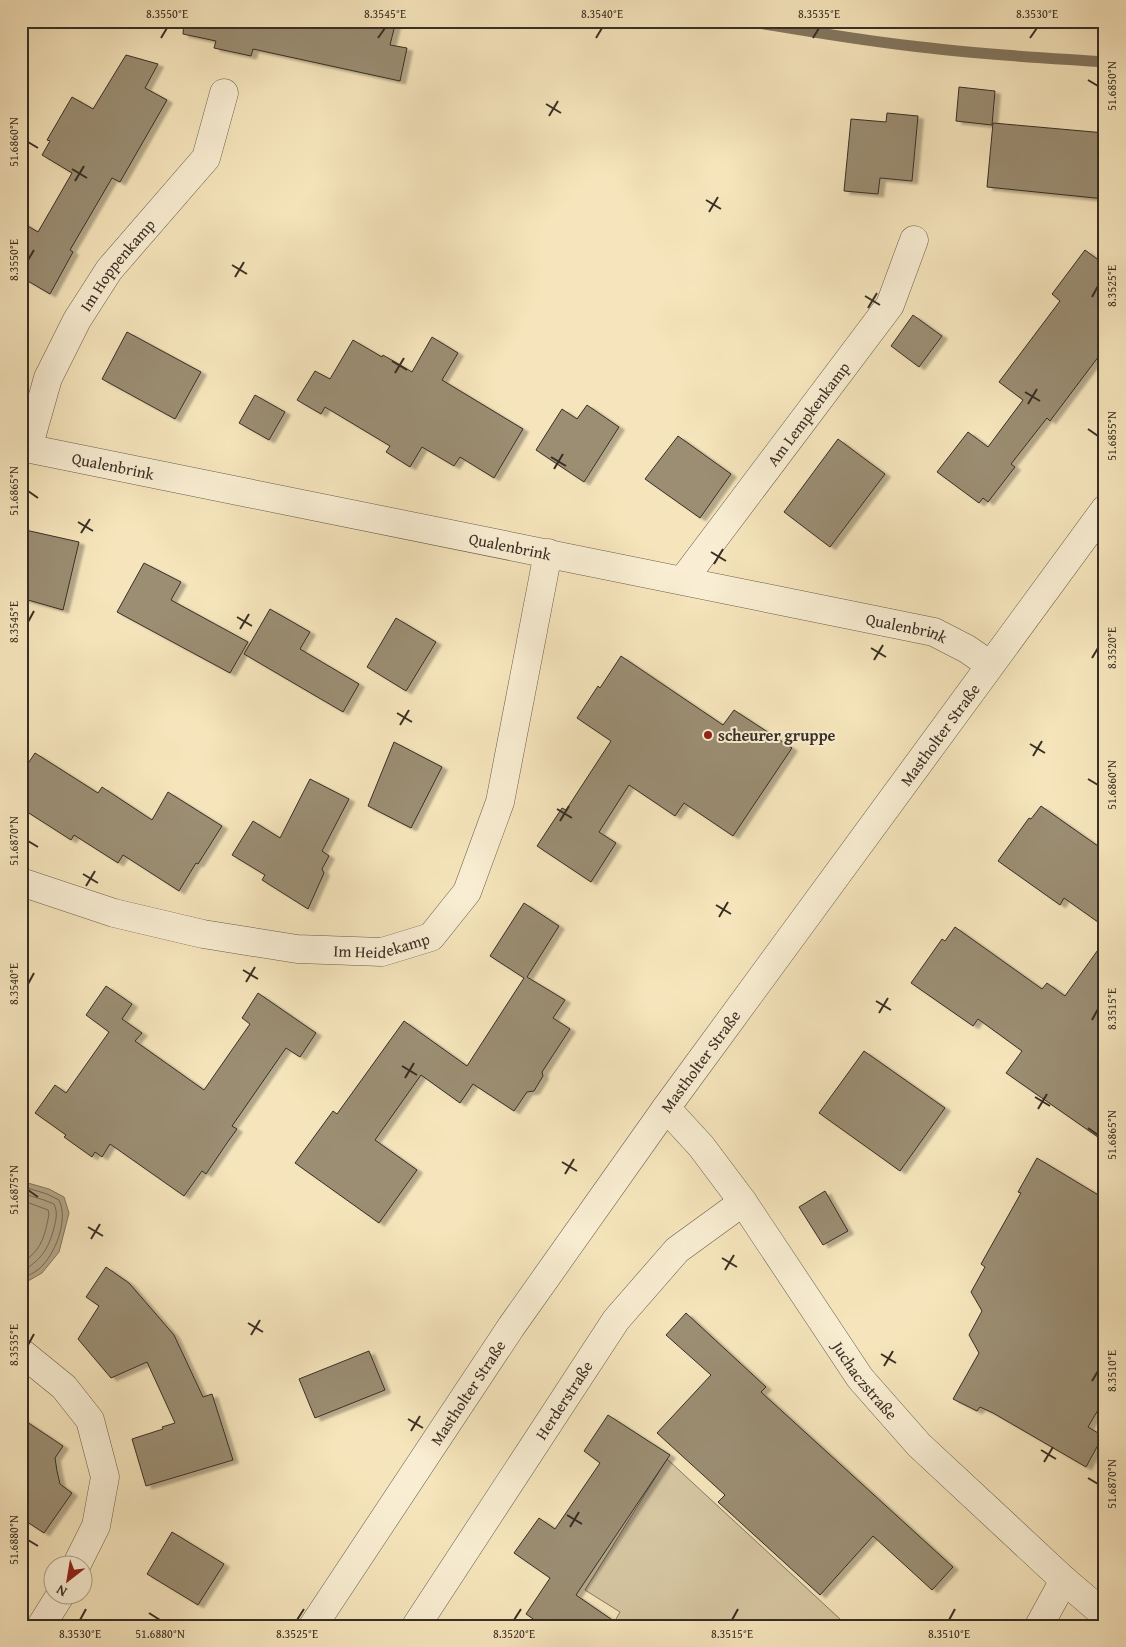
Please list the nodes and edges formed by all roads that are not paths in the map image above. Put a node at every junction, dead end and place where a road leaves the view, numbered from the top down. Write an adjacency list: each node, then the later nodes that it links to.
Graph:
1 (224, 93): 3 (street, Im Hoppenkamp)
2 (914, 240): 6 (street, Am Lempkenkamp)
3 (25, 448): 5 (street, Qualenbrink)
4 (1105, 509): 7 (street, Mastholter Straße)
5 (548, 553): 6 (street, Qualenbrink); 8 (street, Im Heidekamp)
6 (683, 580): 7 (street, Qualenbrink)
7 (990, 665): 9 (street, Mastholter Straße)
8 (21, 882)
9 (666, 1108): 10 (street, Juchaczstraße); 17 (street, Mastholter Straße)
10 (743, 1202): 13 (street, Juchaczstraße); 18 (street, Herderstraße)
11 (21, 1352): 12 (street)
12 (82, 1554)
13 (1064, 1580): 15 (street, Juchaczstraße); 19 (street)
14 (55, 1604): 16 (street)
15 (1105, 1615)
16 (41, 1626)
17 (313, 1626)
18 (416, 1626)
19 (1040, 1626)

